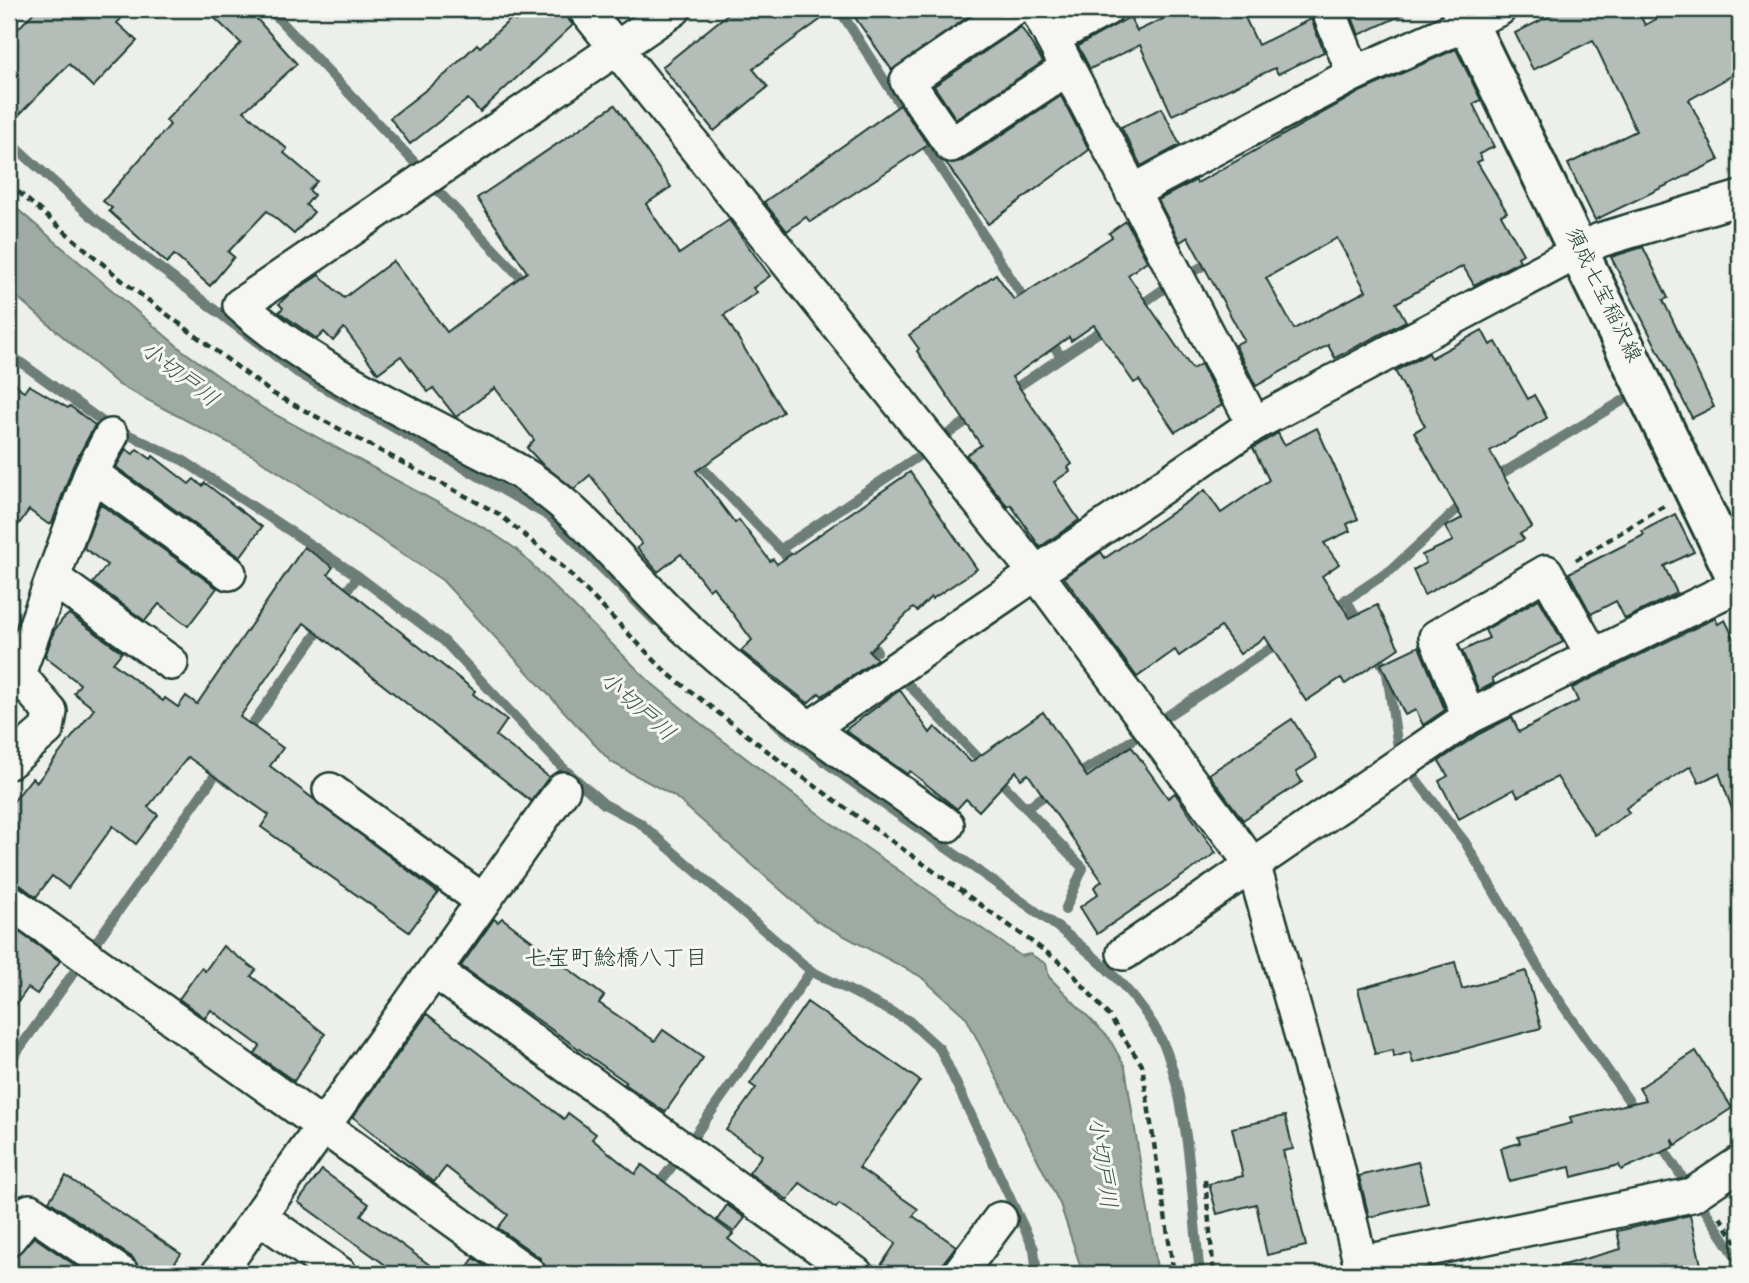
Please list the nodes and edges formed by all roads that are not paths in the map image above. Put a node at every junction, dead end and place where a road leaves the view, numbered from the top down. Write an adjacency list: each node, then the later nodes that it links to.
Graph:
1 (585, 9): 9 (street)
2 (674, 9): 9 (street)
3 (1013, 9): 10 (street)
4 (1037, 9): 8 (street)
5 (1106, 9): 8 (street)
6 (1328, 9): 11 (street)
7 (1476, 14): 11 (street); 14 (main road, 須成七宝稲沢線)
8 (1052, 38): 10 (street)
9 (618, 47): 19 (street); 25 (street)
10 (1068, 68): 12 (street)
11 (1354, 74): 12 (street)
12 (1132, 191): 15 (street)
13 (1740, 198): 14 (street)
14 (1579, 251): 15 (street); 21 (main road, 須成七宝稲沢線)
15 (1254, 424): 19 (street)
16 (111, 436): 17 (street)
17 (91, 472): 18 (street); 20 (street)
18 (229, 573)
19 (1036, 573): 25 (street); 30 (street)
20 (54, 579): 23 (street); 26 (street)
21 (1740, 584): 22 (street)
22 (1593, 656): 24 (street); 24 (street)
23 (171, 663)
24 (1469, 717): 30 (street)
25 (810, 728): 29 (street)
26 (9, 762)
27 (563, 789): 31 (street)
28 (330, 790): 31 (street)
29 (947, 825)
30 (1254, 867): 33 (street); 40 (street)
31 (484, 901): 34 (street)
32 (11, 907): 35 (street)
33 (1124, 953)
34 (435, 971): 35 (street); 45 (street)
35 (325, 1126): 37 (street); 44 (street)
36 (1740, 1163): 40 (street)
37 (260, 1217): 42 (street); 43 (street)
38 (1000, 1219): 46 (street)
39 (9, 1238): 41 (street)
40 (1361, 1268)
41 (122, 1274)
42 (218, 1274)
43 (340, 1274)
44 (529, 1274)
45 (856, 1274)
46 (959, 1274)

